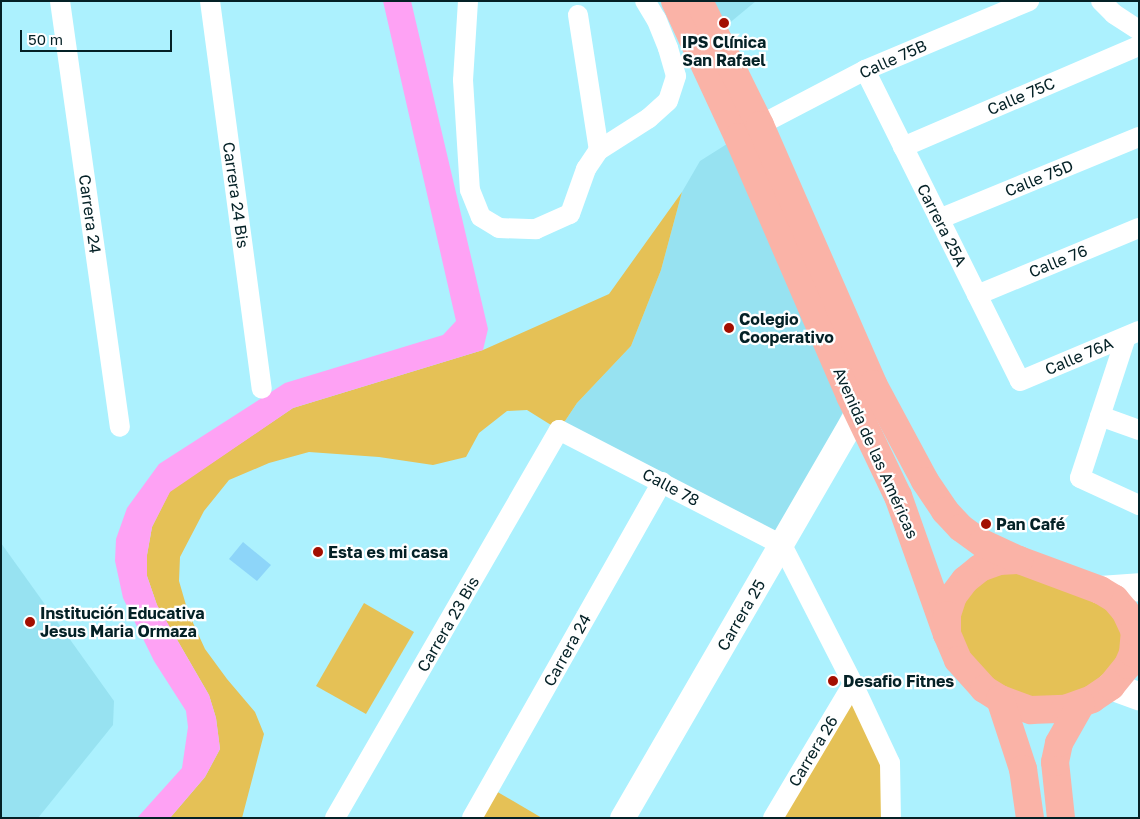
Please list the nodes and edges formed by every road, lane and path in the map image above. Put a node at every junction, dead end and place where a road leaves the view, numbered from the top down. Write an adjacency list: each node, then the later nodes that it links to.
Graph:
1 (60, 1): 25 (street, Carrera 24)
2 (210, 1): 22 (street, Carrera 24 Bis)
3 (468, 1): 16 (street)
4 (645, 1): 16 (street)
5 (675, 1): 23 (main road, Avenida de las Américas)
6 (699, 1): 13 (main road, Avenida de las Américas)
7 (1028, 1): 12 (street, Calle 75B)
8 (1101, 1): 10 (street)
9 (578, 15): 16 (street)
10 (1139, 30)
11 (1139, 46): 15 (street, Calle 75C)
12 (865, 70): 13 (street, Calle 75B); 15 (street, Carrera 25A)
13 (760, 125): 31 (main road, Avenida de las Américas)
14 (1139, 137): 17 (street, Calle 75D)
15 (903, 147): 17 (street, Carrera 25A)
16 (599, 150)
17 (939, 219): 19 (street, Carrera 25A)
18 (1139, 228): 19 (street, Calle 76)
19 (977, 295): 21 (street, Carrera 25A)
20 (1134, 336): 21 (street, Calle 76A); 24 (street)
21 (1020, 381)
22 (262, 389)
23 (858, 411): 30 (street, Carrera 25); 34 (main road, Avenida de las Américas)
24 (1100, 416): 27 (street); 29 (street)
25 (120, 427)
26 (559, 430): 28 (street, Calle 78); 41 (street, Carrera 23 Bis)
27 (1139, 430)
28 (662, 482): 30 (street, Calle 78); 42 (street, Carrera 24)
29 (1139, 505)
30 (782, 546): 36 (street); 43 (street, Carrera 25)
31 (1019, 560): 33 (main road); 34 (main road)
32 (1139, 586): 33 (main road)
33 (1100, 590): 35 (main road)
34 (947, 634): 39 (main road, Avenida de las Américas)
35 (1137, 637): 37 (main road)
36 (852, 684): 44 (street, Carrera 26); 45 (street)
37 (1111, 686): 38 (main road); 40 (main road)
38 (1139, 696)
39 (1000, 699): 40 (main road); 46 (main road)
40 (1081, 704): 47 (main road)
41 (335, 818)
42 (472, 818)
43 (622, 818)
44 (773, 818)
45 (891, 818)
46 (1030, 818)
47 (1061, 818)

